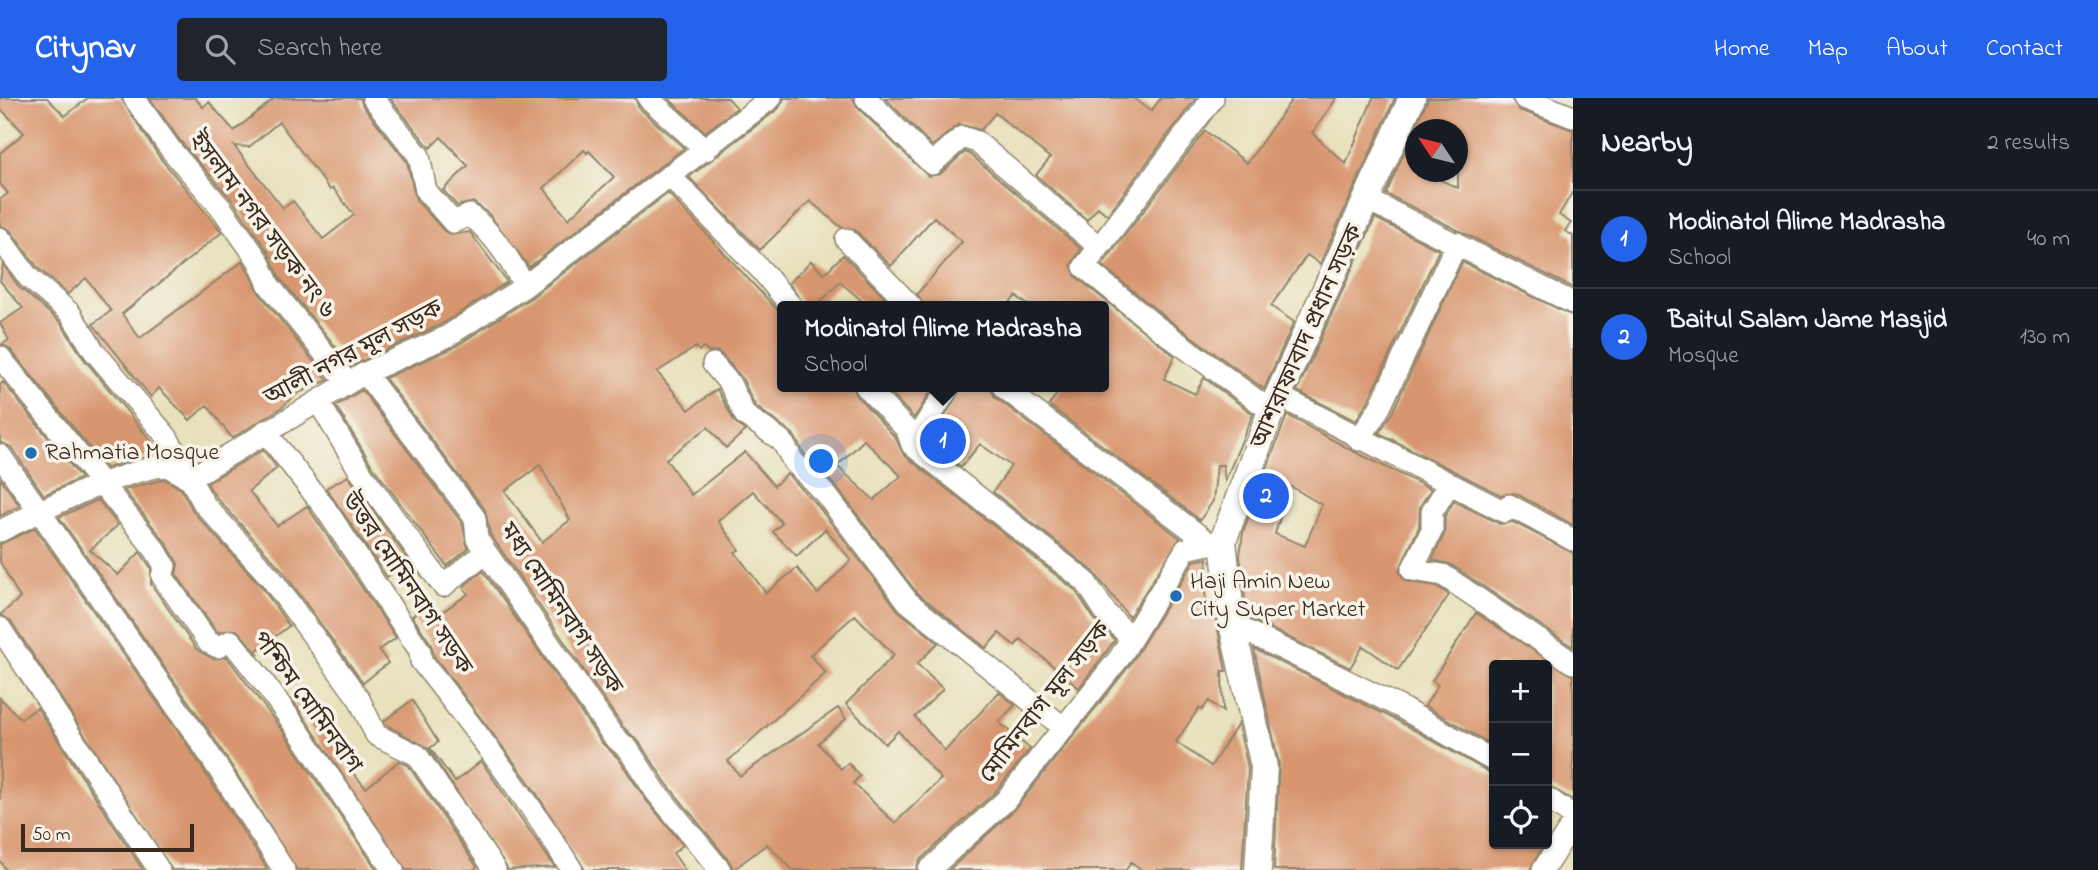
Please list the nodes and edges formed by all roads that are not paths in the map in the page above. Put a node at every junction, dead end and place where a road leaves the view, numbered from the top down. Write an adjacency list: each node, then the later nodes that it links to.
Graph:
1 (134, 98): 23 (street, ইসলাম নগর সড়ক নং ৬)
2 (648, 98): 10 (street)
3 (771, 98): 10 (street, আলী নগর মূল সড়ক)
4 (866, 98): 16 (street)
5 (1213, 98): 16 (street)
6 (1412, 98): 12 (street, আশরাফাবাদ প্রধান সড়ক)
7 (1524, 98): 9 (street)
8 (377, 99): 17 (street)
9 (1573, 117)
10 (706, 150): 11 (street, আলী নগর মূল সড়ক)
11 (670, 176): 17 (street, আলী নগর মূল সড়ক); 18 (street)
12 (1368, 200): 15 (street); 28 (street, আশরাফাবাদ প্রধান সড়ক)
13 (0, 238): 33 (street)
14 (846, 239): 19 (street)
15 (1457, 243): 20 (street); 30 (street)
16 (1099, 247): 28 (street)
17 (525, 286): 23 (street, আলী নগর মূল সড়ক)
18 (787, 301)
19 (906, 301)
20 (1573, 303)
21 (0, 356): 34 (street)
22 (713, 364): 45 (street)
23 (357, 378): 27 (street, আলী নগর মূল সড়ক); 40 (street, মধ্য মোমিনবাগ সড়ক)
24 (871, 392): 31 (street)
25 (946, 392): 31 (street)
26 (1010, 392): 39 (street)
27 (318, 401): 29 (street, আলী নগর মূল সড়ক); 40 (street)
28 (1275, 404): 30 (street); 39 (street, আশরাফাবাদ প্রধান সড়ক)
29 (265, 431): 33 (street, আলী নগর মূল সড়ক); 54 (street, উত্তর মোমিনবাগ সড়ক)
30 (1359, 439): 35 (street)
31 (912, 445): 43 (street)
32 (0, 455): 36 (street)
33 (189, 479): 34 (street); 53 (street)
34 (103, 482): 36 (street); 52 (street, পশ্চিম মোমিনবাগ)
35 (1449, 484): 38 (street); 44 (street)
36 (41, 510): 37 (street); 51 (street)
37 (0, 531)
38 (1573, 540)
39 (1216, 542): 41 (street, আশরাফাবাদ প্রধান সড়ক); 43 (street, মোমিনবাগ মূল সড়ক)
40 (486, 552): 55 (street, মধ্য মোমিনবাগ সড়ক)
41 (1232, 624): 46 (street); 57 (street, আশরাফাবাদ প্রধান সড়ক)
42 (0, 628): 50 (street)
43 (1130, 638): 45 (street, মোমিনবাগ মূল সড়ক)
44 (1573, 663)
45 (1064, 728): 56 (street, মোমিনবাগ মূল সড়ক)
46 (1489, 758)
47 (1552, 801): 48 (street)
48 (1573, 816)
49 (1573, 823): 58 (street)
50 (159, 870)
51 (284, 870)
52 (393, 870)
53 (495, 870)
54 (572, 870)
55 (720, 870)
56 (929, 870)
57 (1258, 870)
58 (1543, 870)

